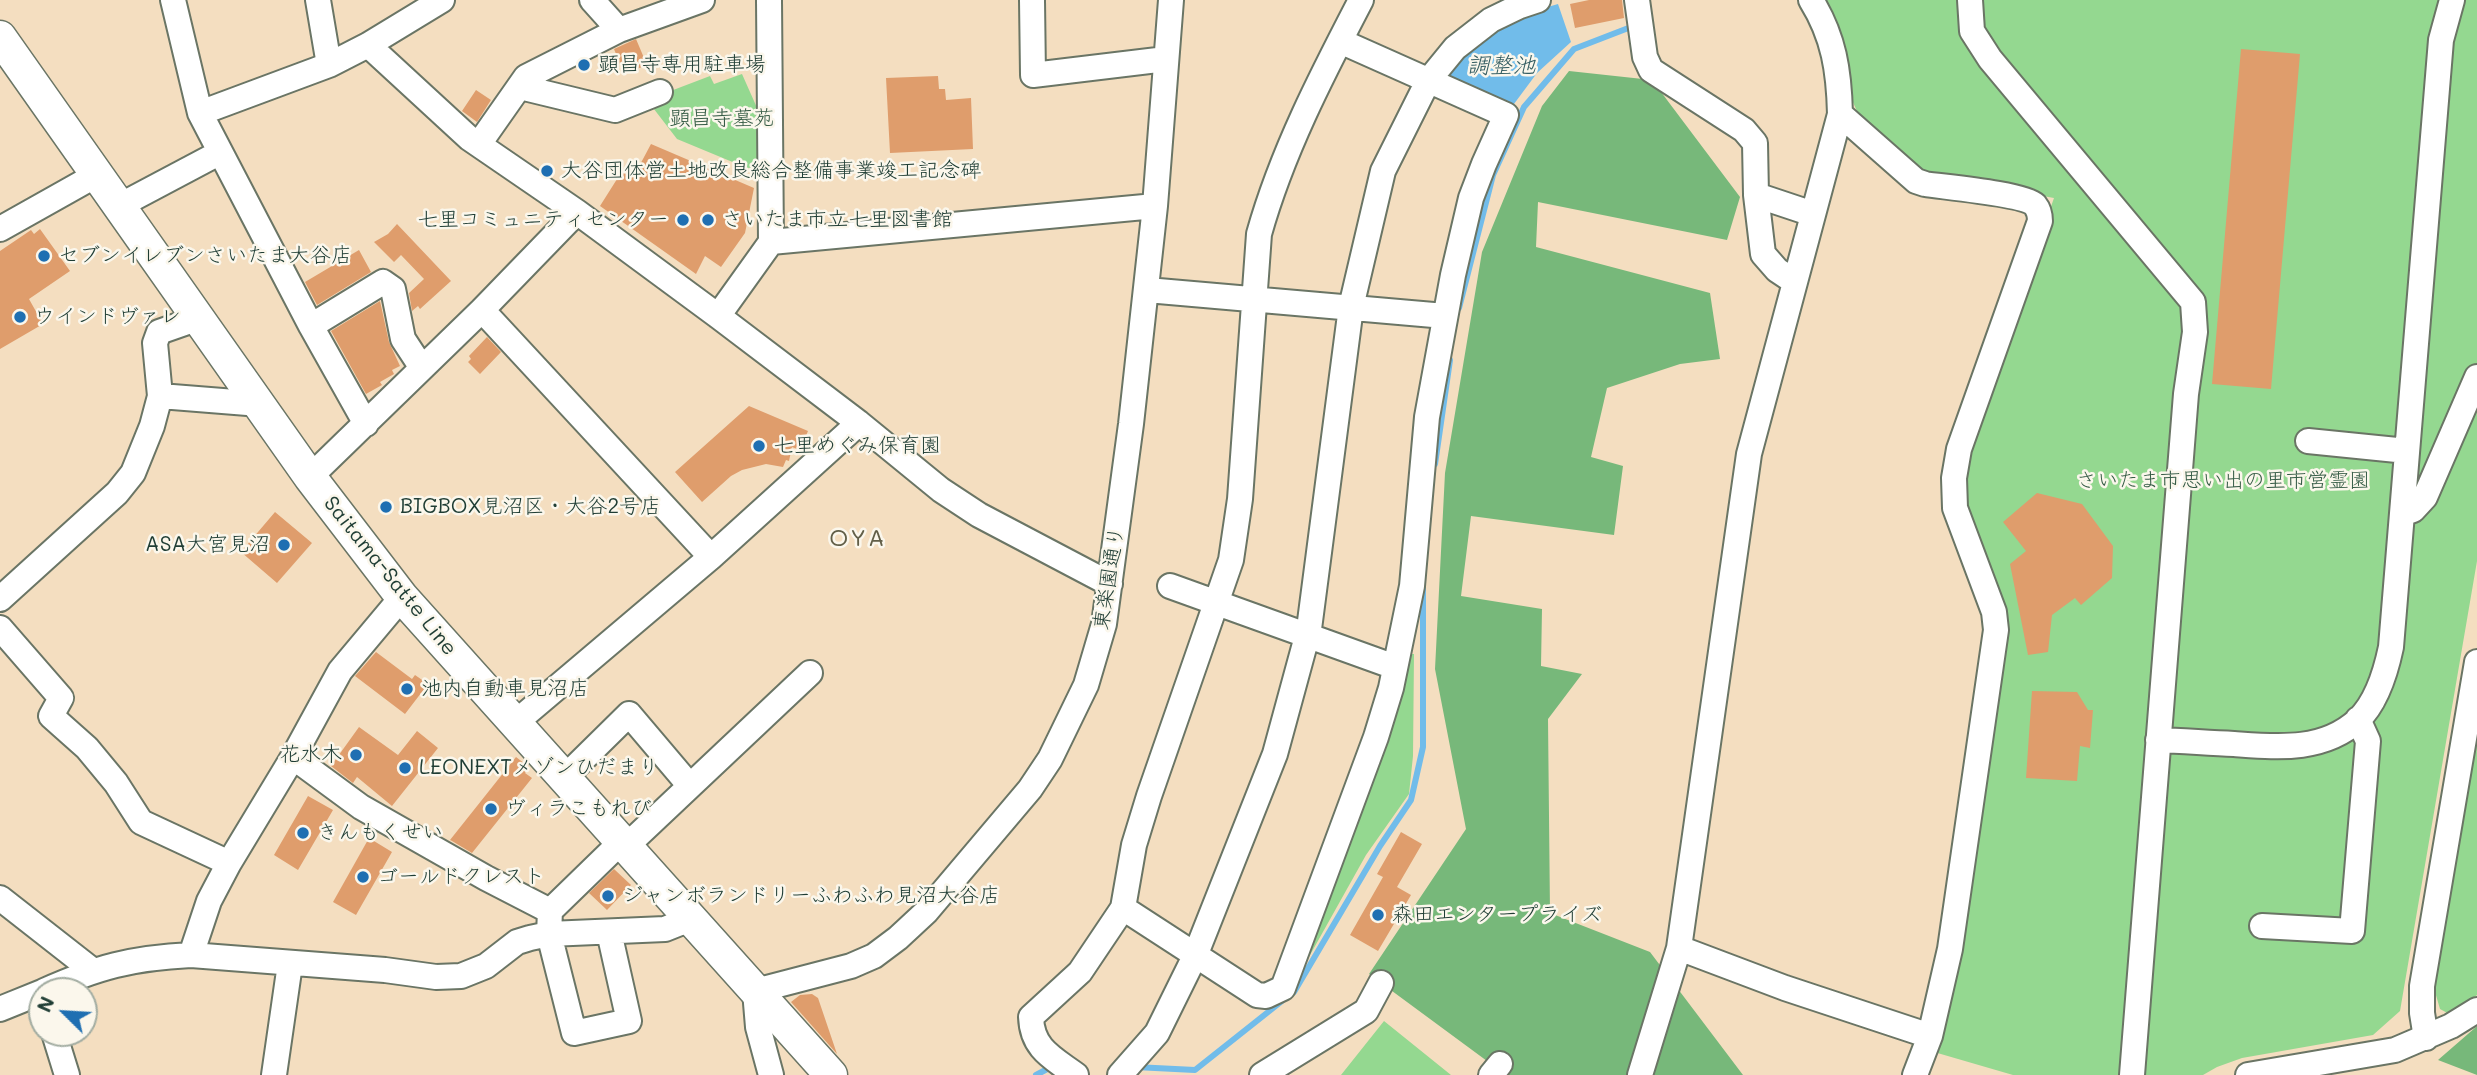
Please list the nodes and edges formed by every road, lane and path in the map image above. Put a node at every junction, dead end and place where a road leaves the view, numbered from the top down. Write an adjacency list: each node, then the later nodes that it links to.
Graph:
1 (173, 0): 24 (street)
2 (318, 0): 20 (street)
3 (442, 0): 18 (street)
4 (592, 0): 15 (street)
5 (702, 0): 15 (street)
6 (769, 0): 35 (street)
7 (1032, 0): 19 (street)
8 (1171, 0): 19 (street, 東楽園通り)
9 (1361, 0): 17 (street)
10 (1538, 0): 21 (street)
11 (1637, 0): 29 (street)
12 (1811, 0): 25 (street)
13 (1970, 0): 68 (street)
14 (2452, 0): 52 (street)
15 (619, 30): 22 (street)
16 (0, 37): 28 (main road, Saitama-Satte Line)
17 (1339, 41): 21 (street); 38 (street)
18 (368, 45): 20 (street); 26 (street)
19 (1166, 59): 31 (street, 東楽園通り)
20 (329, 65): 24 (street)
21 (1428, 80): 39 (street); 42 (street)
22 (520, 88): 23 (street); 26 (street)
23 (660, 92)
24 (200, 113): 27 (street)
25 (1840, 114): 33 (street); 91 (street)
26 (479, 144): 32 (street)
27 (219, 153): 30 (street); 44 (street)
28 (98, 174): 30 (main road, Saitama-Satte Line); 34 (street)
29 (1756, 195): 33 (street); 36 (street)
30 (119, 205): 43 (main road, Saitama-Satte Line)
31 (1155, 206): 35 (street); 37 (street, 東楽園通り)
32 (577, 212): 40 (street); 41 (street)
33 (1813, 214): 36 (street)
34 (0, 229)
35 (771, 242): 41 (street)
36 (1795, 282): 80 (street)
37 (1147, 290): 38 (street); 56 (street, 東楽園通り)
38 (1256, 301): 39 (street); 60 (street)
39 (1351, 307): 42 (street); 62 (street)
40 (482, 310): 45 (street); 55 (street)
41 (718, 316): 49 (street)
42 (1445, 316): 64 (street)
43 (199, 318): 47 (street); 48 (main road, Saitama-Satte Line)
44 (311, 326): 45 (street); 50 (street)
45 (422, 368): 50 (street)
46 (2477, 377): 54 (street)
47 (160, 396): 48 (street); 59 (street)
48 (260, 404): 53 (main road, Saitama-Satte Line)
49 (859, 423): 55 (street); 56 (street)
50 (366, 424): 53 (street)
51 (2308, 441): 52 (street)
52 (2407, 451): 54 (street)
53 (310, 477): 58 (main road, Saitama-Satte Line)
54 (2402, 514): 66 (street)
55 (711, 557): 67 (street)
56 (1110, 584): 87 (street, 東楽園通り)
57 (1170, 586): 60 (street)
58 (402, 597): 67 (main road, Saitama-Satte Line); 69 (street)
59 (0, 599)
60 (1216, 603): 62 (street); 75 (street)
61 (0, 628): 73 (street)
62 (1308, 635): 64 (street); 82 (street)
63 (2477, 662): 92 (street)
64 (1395, 667): 82 (street)
65 (810, 673): 71 (street)
66 (2358, 719): 68 (street); 78 (street)
67 (514, 723): 70 (main road, Saitama-Satte Line)
68 (2158, 740): 103 (street)
69 (293, 757): 73 (street); 77 (street)
70 (564, 778): 71 (street); 72 (main road, Saitama-Satte Line)
71 (690, 786): 72 (street)
72 (621, 842): 76 (main road, Saitama-Satte Line); 77 (street)
73 (229, 863): 81 (street)
74 (0, 898): 84 (street)
75 (1123, 908): 82 (street); 94 (street)
76 (690, 919): 79 (street); 87 (main road, Saitama-Satte Line)
77 (550, 923): 79 (street); 79 (street); 83 (street)
78 (2262, 926)
79 (608, 932)
80 (1679, 948): 91 (street); 101 (street)
81 (191, 955): 83 (street); 84 (street)
82 (1195, 956): 95 (street)
83 (290, 964): 97 (street)
84 (92, 970): 85 (street)
85 (77, 977)
86 (1381, 983): 100 (street)
87 (755, 991): 98 (street); 99 (main road, Saitama-Satte Line)
88 (28, 998): 89 (street)
89 (0, 1009)
90 (2477, 1010): 92 (street)
91 (1930, 1036): 102 (street)
92 (2426, 1038): 104 (street)
93 (58, 1047): 96 (street)
94 (1065, 1067)
95 (1126, 1068)
96 (67, 1074)
97 (274, 1075)
98 (771, 1075)
99 (831, 1075)
100 (1262, 1075)
101 (1640, 1075)
102 (1915, 1075)
103 (2132, 1075)
104 (2248, 1075)

